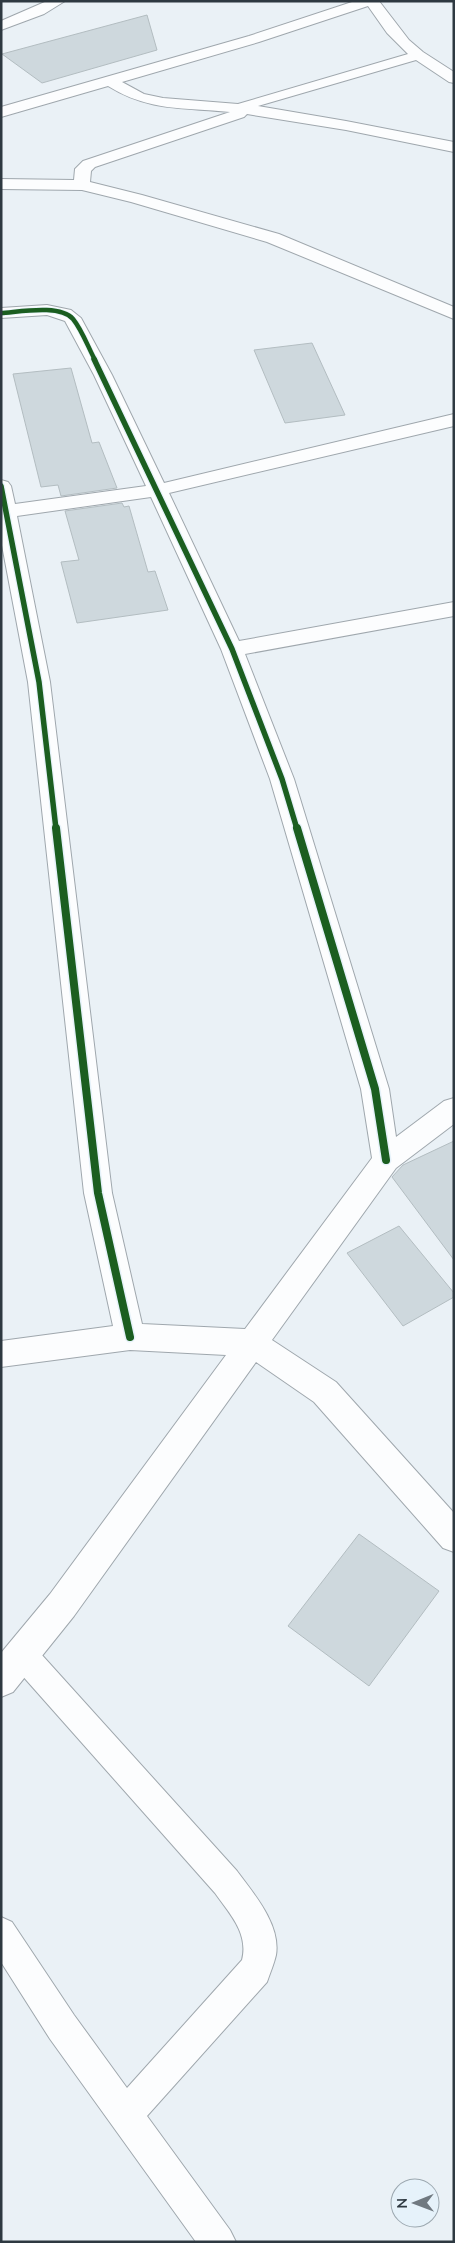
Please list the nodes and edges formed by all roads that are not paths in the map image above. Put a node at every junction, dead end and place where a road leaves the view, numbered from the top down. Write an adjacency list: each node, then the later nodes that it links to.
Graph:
1 (58, 1): 3 (street)
2 (371, 1): 4 (street); 7 (street)
3 (1, 26)
4 (418, 55): 5 (street); 8 (street)
5 (448, 68): 6 (street)
6 (454, 79)
7 (110, 80): 8 (street); 9 (street)
8 (244, 109): 10 (street); 12 (street)
9 (1, 112)
10 (454, 147)
11 (1, 184): 12 (street)
12 (82, 185): 14 (street)
13 (1, 313): 17 (street)
14 (454, 314)
15 (454, 420): 17 (street)
16 (1, 486): 18 (street)
17 (158, 490): 18 (street); 20 (street)
18 (3, 512): 23 (street)
19 (454, 609): 20 (street)
20 (232, 649): 22 (street)
21 (454, 1109): 22 (street)
22 (386, 1160): 24 (street)
23 (130, 1336): 24 (street); 25 (street)
24 (252, 1343): 26 (street); 27 (street)
25 (1, 1354)
26 (454, 1537)
27 (22, 1654): 28 (street); 30 (lane)
28 (1, 1680)
29 (1, 1933): 30 (lane)
30 (125, 2115): 31 (lane)
31 (218, 2242)

